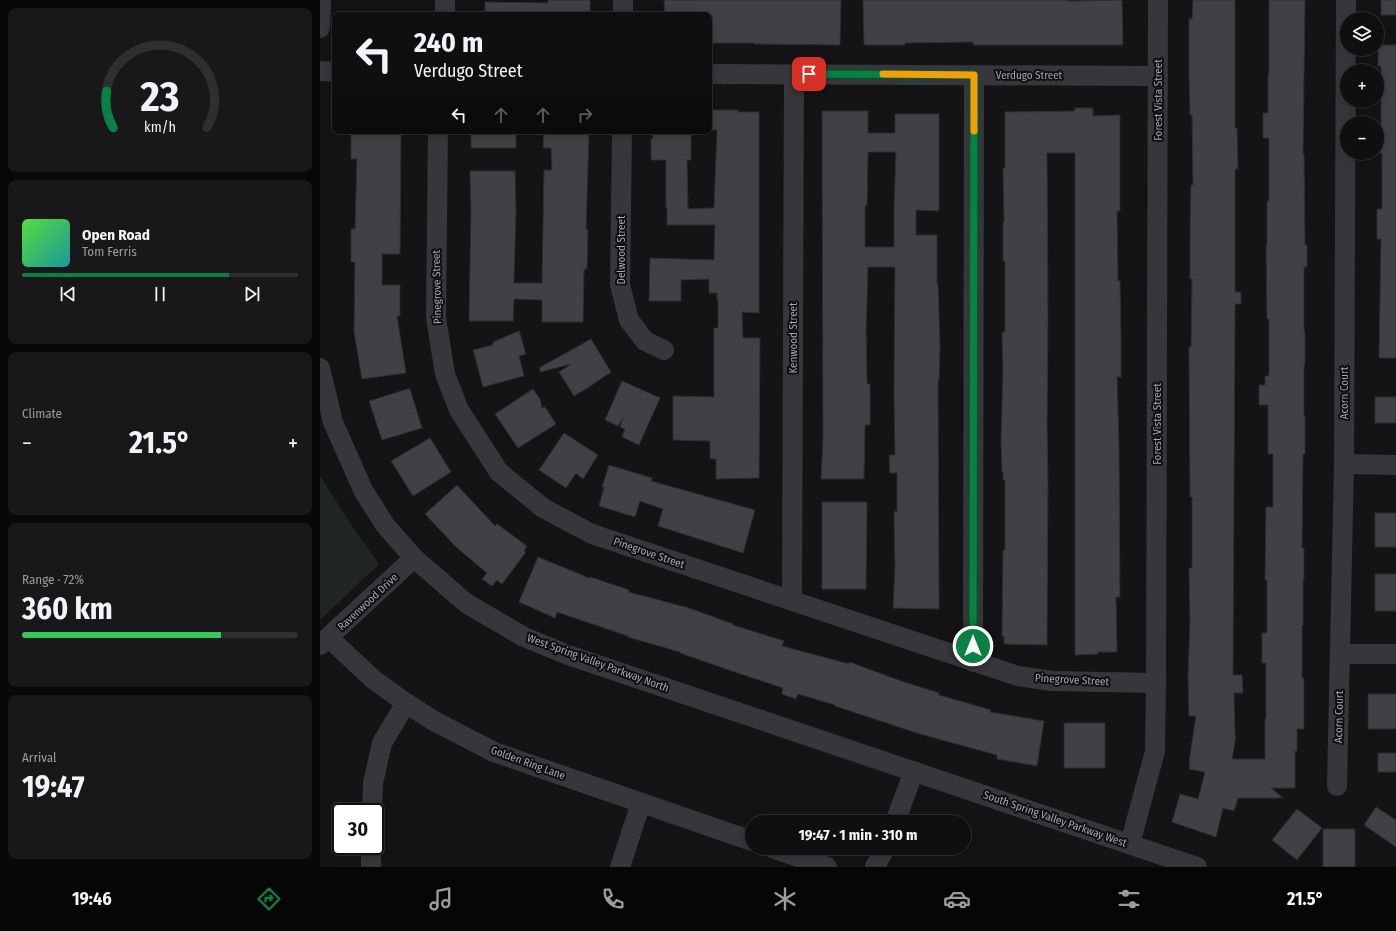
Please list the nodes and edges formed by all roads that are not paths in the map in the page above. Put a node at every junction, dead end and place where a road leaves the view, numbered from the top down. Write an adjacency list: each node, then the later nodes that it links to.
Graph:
1 (321, 0): 8 (street)
2 (445, 0): 6 (street)
3 (623, 0): 7 (street)
4 (1158, 0): 14 (street, Forest Vista Street)
5 (1346, 0): 19 (street, Acorn Court)
6 (445, 12)
7 (623, 12)
8 (320, 28)
9 (320, 71): 10 (street)
10 (332, 72)
11 (712, 74): 12 (street, Verdugo Street)
12 (794, 74): 13 (street, Verdugo Street); 22 (street, Kenwood Street)
13 (974, 75): 14 (street, Verdugo Street); 26 (street)
14 (1158, 76): 27 (street, Forest Vista Street)
15 (438, 134): 22 (street, Pinegrove Street)
16 (622, 134): 17 (street, Delwood Street)
17 (664, 350)
18 (320, 368): 21 (street, West Spring Valley Parkway North)
19 (1344, 464): 20 (street); 24 (street, Acorn Court)
20 (1396, 465)
21 (414, 558): 23 (street, Ravenwood Drive); 29 (street, West Spring Valley Parkway North)
22 (792, 601): 26 (street, Pinegrove Street)
23 (325, 642): 28 (street, Golden Ring Lane)
24 (1340, 654): 25 (street); 30 (street, Acorn Court)
25 (1396, 654)
26 (973, 662): 27 (street, Pinegrove Street)
27 (1156, 683): 35 (street, Forest Vista Street)
28 (406, 703): 31 (street); 32 (street, Golden Ring Lane)
29 (914, 771): 33 (street); 35 (street, South Spring Valley Parkway West)
30 (1337, 786)
31 (372, 803)
32 (642, 803): 34 (street, Golden Ring Lane); 40 (street)
33 (898, 815)
34 (745, 839)
35 (1130, 844): 43 (street, South Spring Valley Parkway West)
36 (371, 855): 39 (street)
37 (792, 855): 41 (street)
38 (881, 855): 42 (street)
39 (371, 867)
40 (620, 867)
41 (827, 867)
42 (875, 867)
43 (1197, 867)

